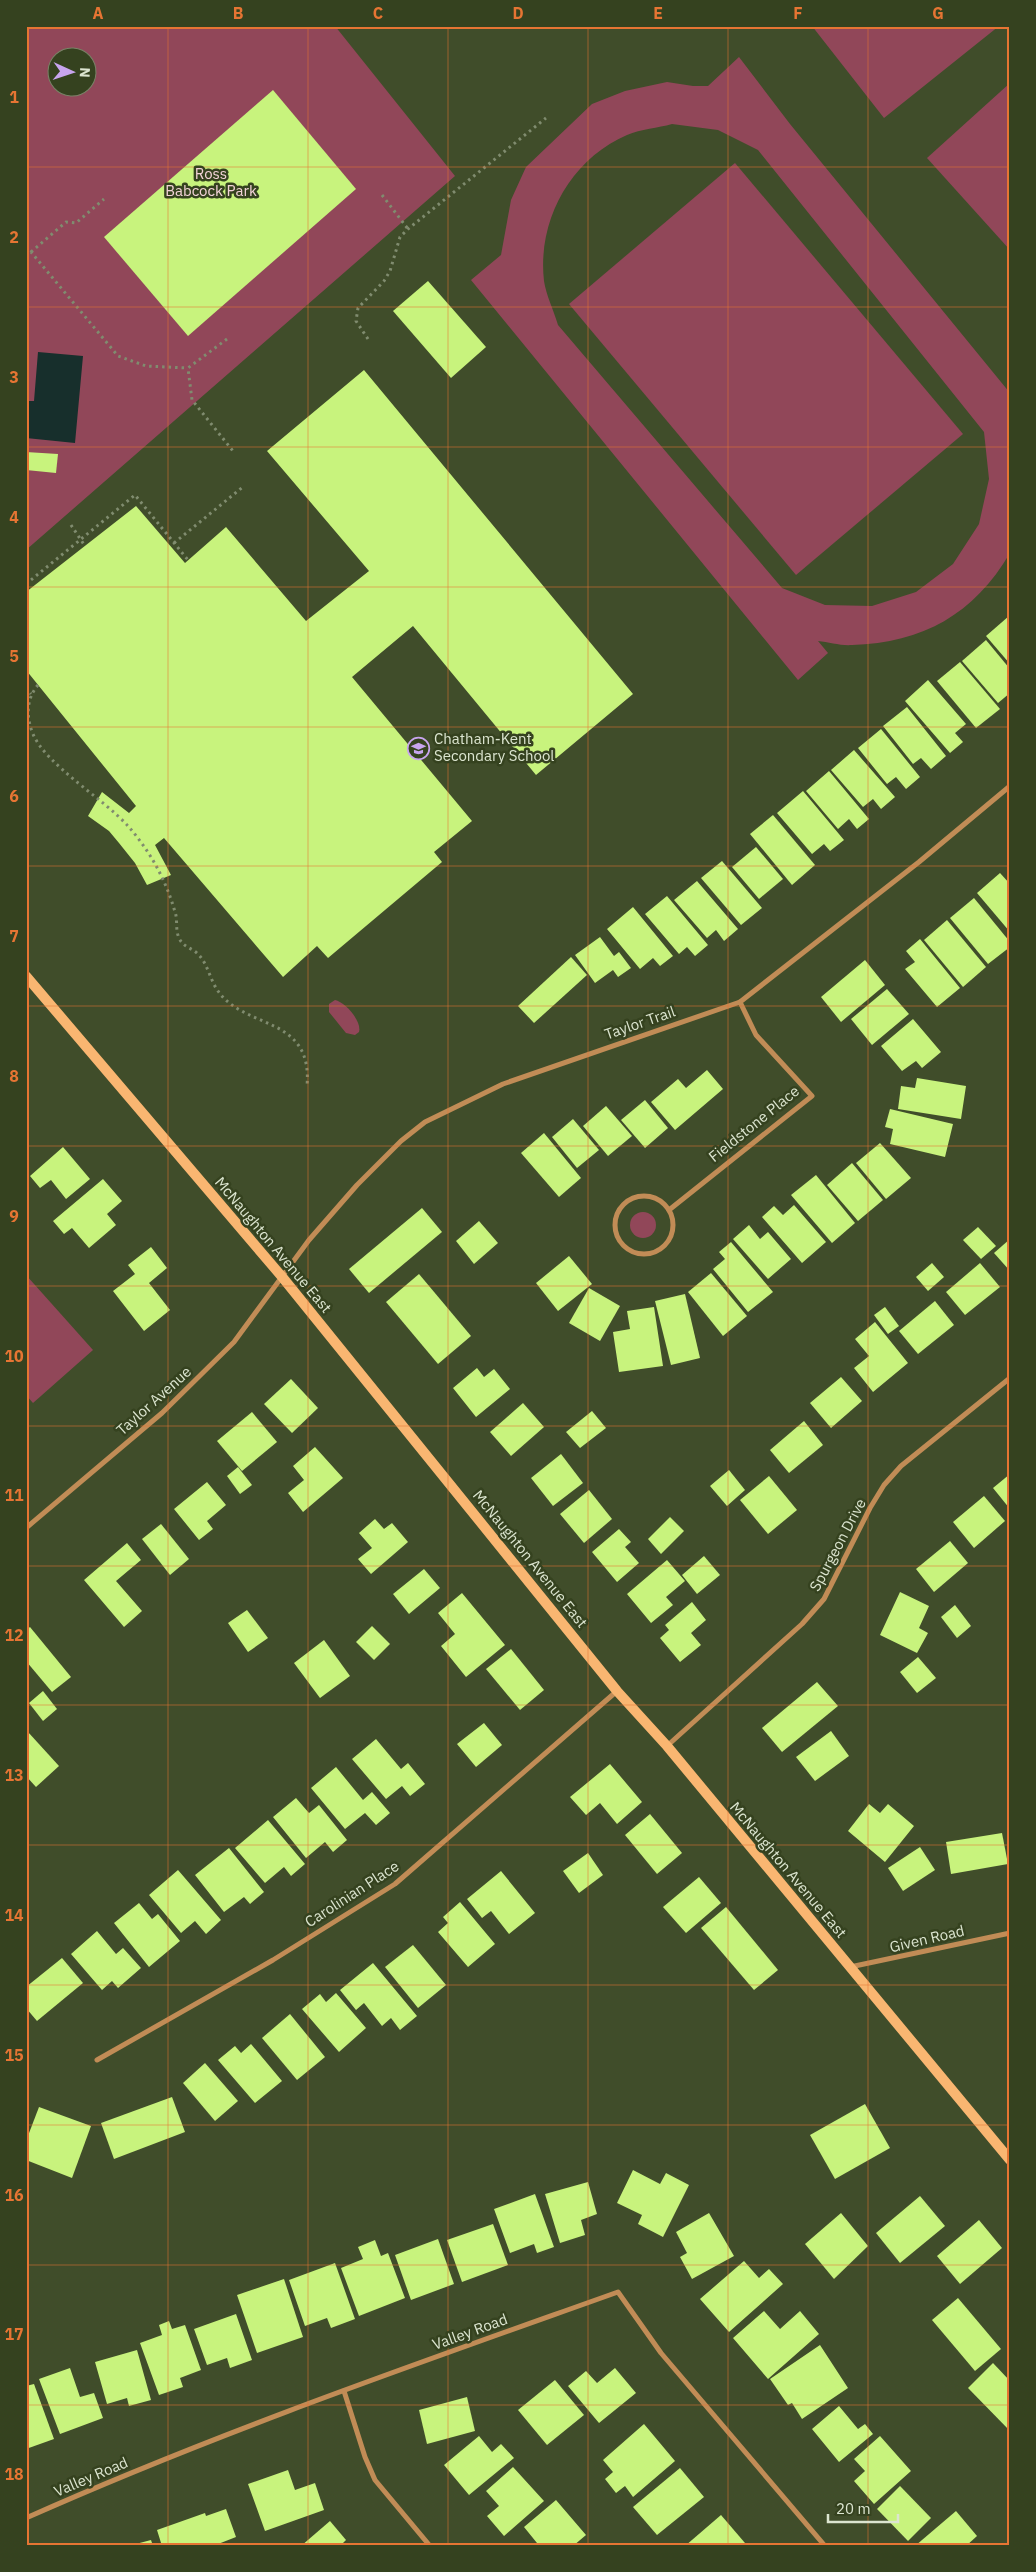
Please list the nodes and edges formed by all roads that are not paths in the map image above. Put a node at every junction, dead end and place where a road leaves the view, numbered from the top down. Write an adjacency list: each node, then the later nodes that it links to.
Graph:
1 (1010, 786): 3 (street, Taylor Trail)
2 (26, 976): 5 (main road, McNaughton Avenue East)
3 (740, 1002): 4 (street, Fieldstone Place); 5 (street, Taylor Trail)
4 (669, 1210): 4 (street)
5 (283, 1278): 7 (street, Taylor Avenue); 8 (main road, McNaughton Avenue East)
6 (1010, 1378): 9 (street, Spurgeon Drive)
7 (26, 1528)
8 (617, 1691): 9 (main road, McNaughton Avenue East); 12 (street, Carolinian Place)
9 (666, 1746): 11 (main road, McNaughton Avenue East)
10 (1010, 1933): 11 (street, Given Road)
11 (849, 1968): 13 (main road, McNaughton Avenue East)
12 (97, 2060)
13 (1010, 2160)
14 (344, 2391): 15 (street, Valley Road); 16 (street); 17 (street, Valley Road)
15 (26, 2518)
16 (430, 2546)
17 (825, 2546)

